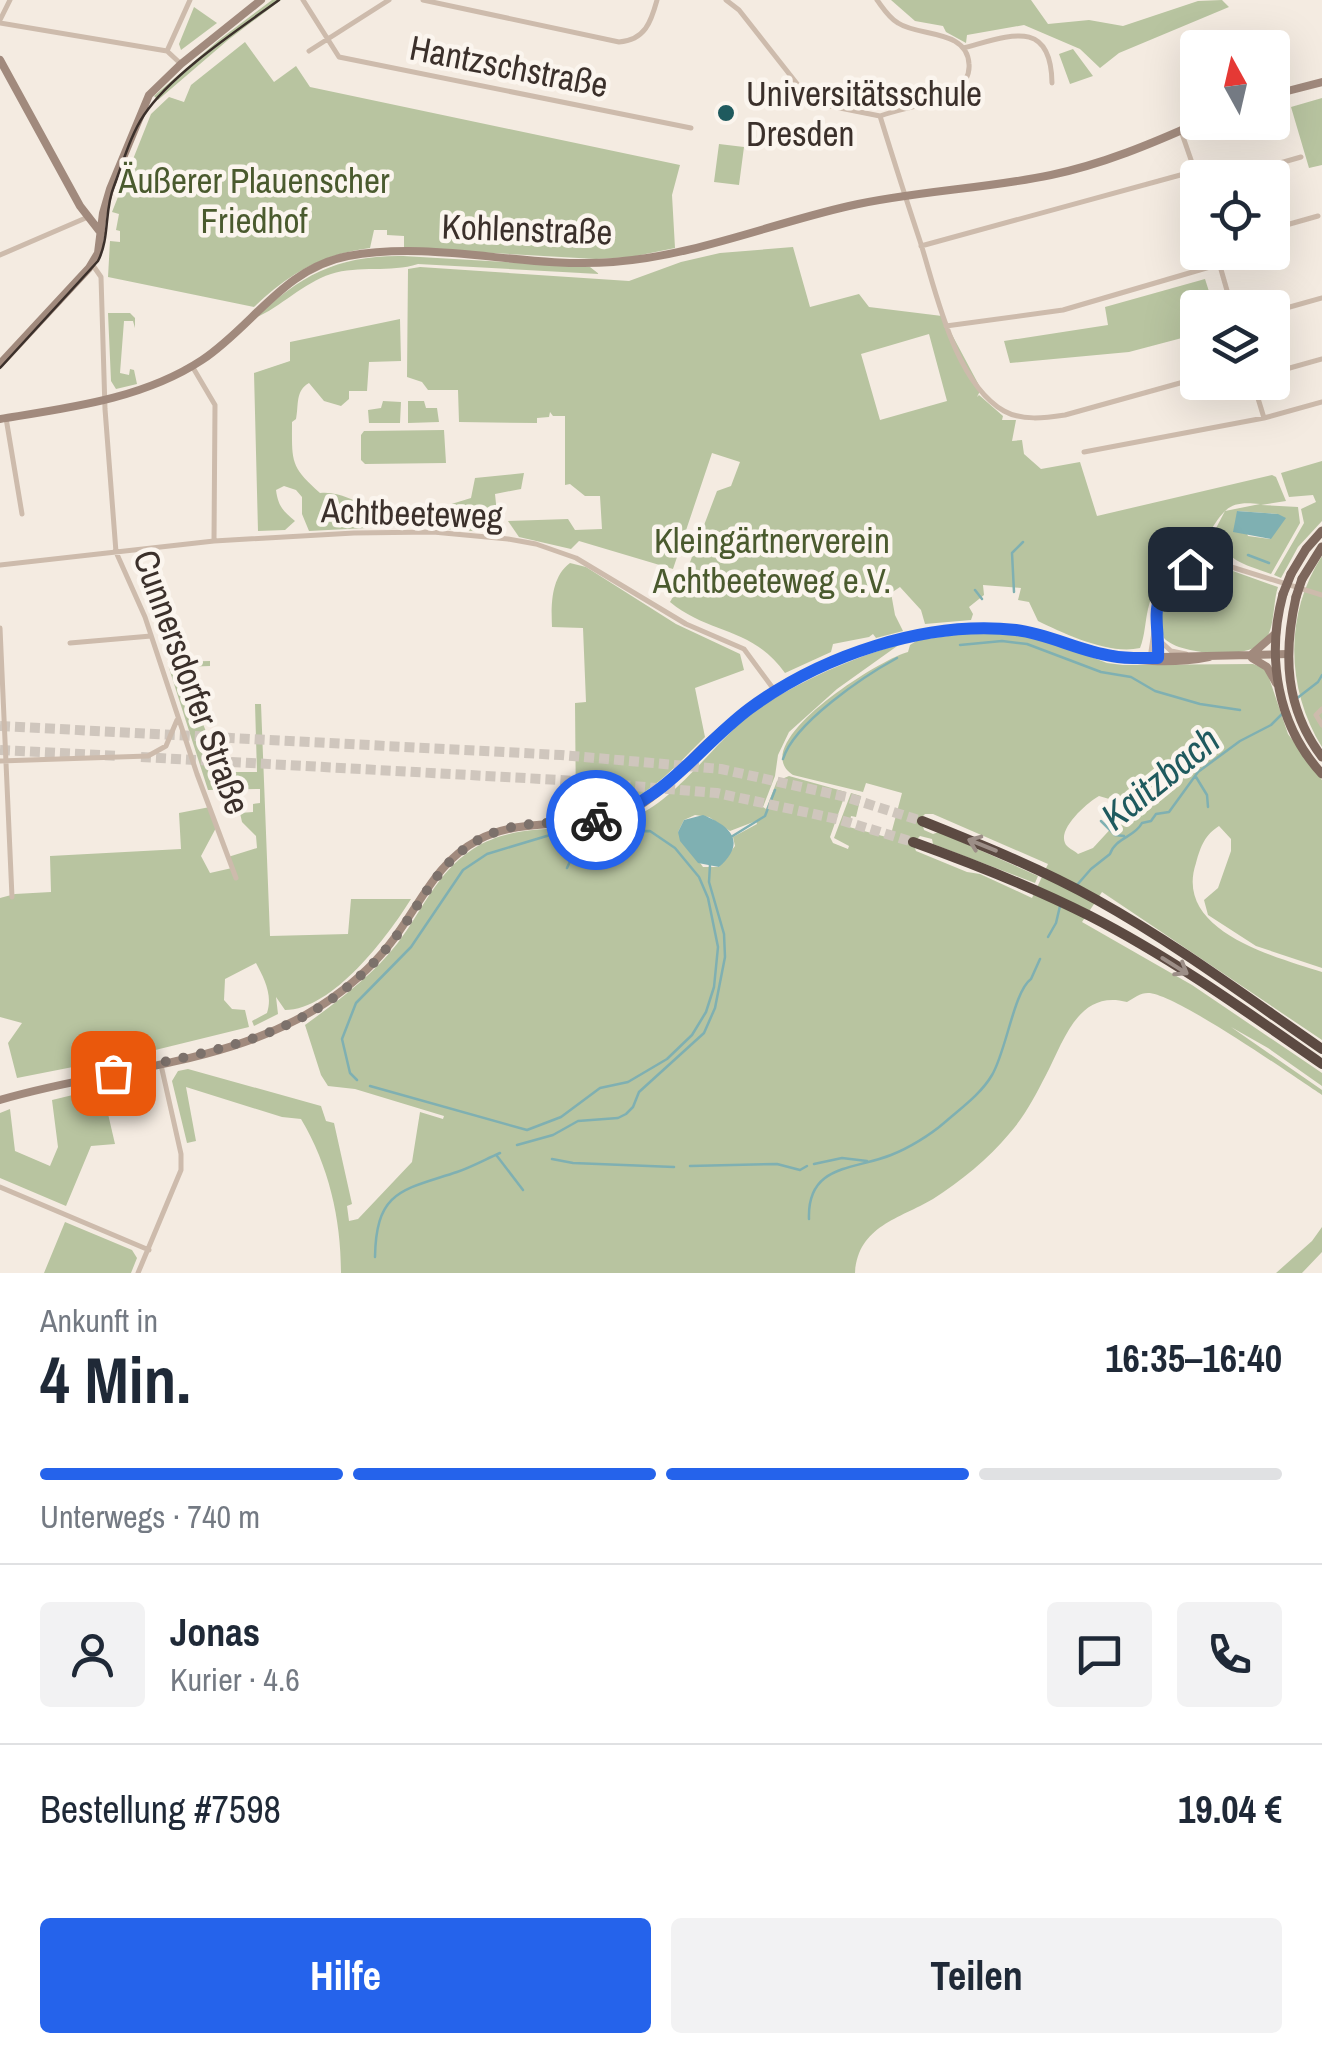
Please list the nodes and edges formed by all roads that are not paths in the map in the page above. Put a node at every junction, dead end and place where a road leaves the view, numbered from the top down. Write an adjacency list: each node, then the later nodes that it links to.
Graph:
1 (10, 0): 10 (street)
2 (190, 0): 13 (street)
3 (261, 0): 16 (street)
4 (303, 0): 11 (street)
5 (389, 0): 11 (street)
6 (425, 0): 7 (street)
7 (657, 0)
8 (726, 0): 20 (street)
9 (877, 0): 12 (street)
10 (0, 22): 13 (street)
11 (328, 38): 14 (street); 21 (street, Hantzschstraße)
12 (963, 48): 18 (street); 20 (street)
13 (168, 51): 16 (street)
14 (309, 51)
15 (0, 60): 27 (street)
16 (180, 64): 28 (street)
17 (1322, 82): 19 (street)
18 (1052, 84)
19 (1290, 91)
20 (880, 116): 26 (street)
21 (691, 128)
22 (1180, 131): 26 (street, Kohlenstraße)
23 (1301, 157): 24 (street)
24 (1290, 160)
25 (1180, 175): 33 (street)
26 (906, 197): 33 (street); 42 (street, Kohlenstraße)
27 (78, 198): 28 (street); 30 (street)
28 (103, 213): 32 (street)
29 (1318, 216): 31 (street)
30 (88, 217): 32 (street); 34 (street)
31 (1290, 224)
32 (101, 233): 35 (street)
33 (921, 246): 39 (street)
34 (0, 254)
35 (92, 264): 41 (street); 45 (street, Cunnersdorfer Straße)
36 (1199, 270): 39 (street)
37 (1322, 298): 38 (street)
38 (1290, 307)
39 (946, 326): 44 (street)
40 (1322, 359): 43 (street)
41 (0, 364)
42 (192, 366): 45 (street, Kohlenstraße); 53 (street)
43 (1290, 368)
44 (1180, 383)
45 (106, 398): 48 (street, Kohlenstraße); 55 (street, Cunnersdorfer Straße)
46 (1258, 400): 49 (street)
47 (1322, 402): 49 (street)
48 (3, 418): 51 (street)
49 (1264, 418): 50 (street)
50 (1084, 452)
51 (22, 514)
52 (1322, 531): 60 (main road, bridge)
53 (214, 541): 55 (street, Achtbeeteweg); 71 (street, Achtbeeteweg)
54 (1322, 547): 64 (main road, bridge)
55 (116, 552): 56 (street, Achtbeeteweg); 61 (street, Cunnersdorfer Straße)
56 (0, 566)
57 (1322, 593): 59 (street)
58 (0, 628): 76 (street)
59 (1154, 628): 62 (street); 69 (street)
60 (1276, 634): 66 (main road); 68 (street)
61 (151, 636): 63 (street); 73 (street, Cunnersdorfer Straße)
62 (1159, 640): 65 (street); 69 (street)
63 (70, 643)
64 (1288, 654): 66 (street); 75 (main road)
65 (1188, 655): 67 (street); 69 (street)
66 (1275, 655): 68 (street); 70 (main road)
67 (1209, 657): 68 (street); 69 (street)
68 (1248, 657): 70 (street)
69 (1154, 658): 71 (street)
70 (1278, 689): 77 (main road)
71 (776, 691): 83 (street)
72 (1322, 709): 74 (street)
73 (178, 718): 76 (street); 80 (street, Cunnersdorfer Straße)
74 (1322, 725)
75 (1322, 757)
76 (3, 761): 81 (street)
77 (1322, 774)
78 (922, 821): 82 (highway, one-way to 78)
79 (914, 842): 84 (highway, one-way to 84)
80 (236, 878)
81 (12, 897)
82 (1322, 1050)
83 (160, 1062): 85 (street); 87 (street)
84 (1322, 1064)
85 (0, 1100)
86 (0, 1187): 87 (street)
87 (149, 1250): 88 (street)
88 (138, 1273)

